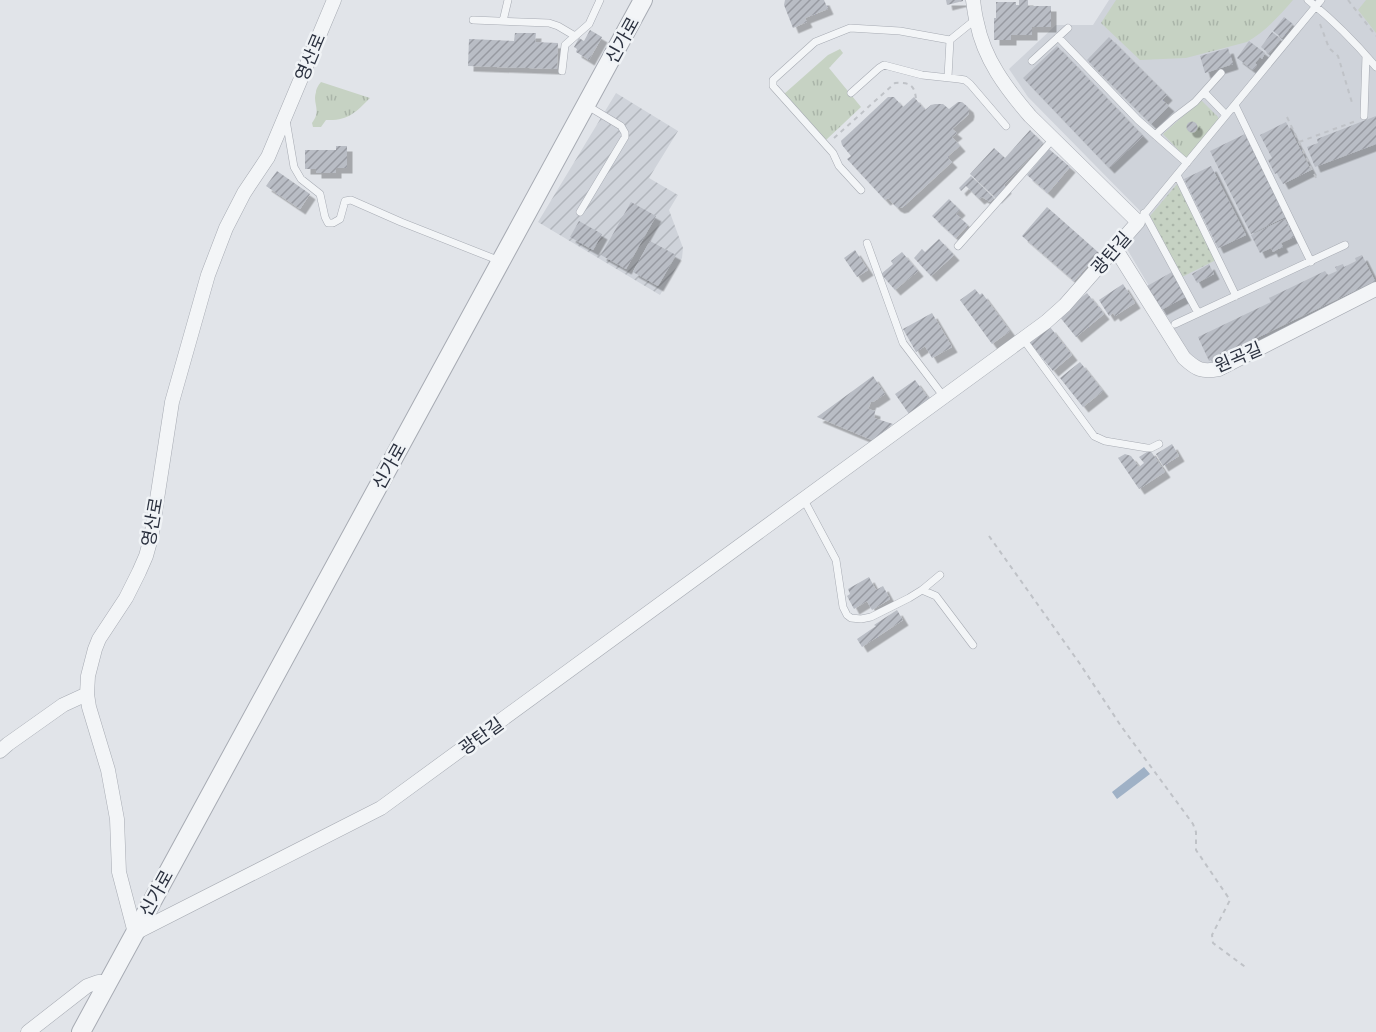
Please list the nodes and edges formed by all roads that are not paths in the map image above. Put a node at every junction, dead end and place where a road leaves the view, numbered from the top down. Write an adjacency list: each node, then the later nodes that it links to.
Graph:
1 (334, 0): 26 (street, 영산로)
2 (508, 0): 11 (lane)
3 (600, 0): 13 (lane)
4 (643, 0): 24 (street, 신가로)
5 (973, 0): 9 (street, 광탄길)
6 (1308, 0): 8 (lane)
7 (1321, 0): 8 (lane)
8 (1315, 8): 16 (lane); 25 (lane)
9 (976, 19): 15 (lane); 31 (street, 광탄길)
10 (473, 20): 11 (lane)
11 (503, 21): 13 (lane)
12 (1068, 28): 14 (lane)
13 (575, 36): 19 (lane)
14 (1058, 37): 17 (lane); 30 (lane)
15 (950, 40): 21 (lane); 34 (lane)
16 (1366, 56): 18 (lane); 28 (lane)
17 (1032, 61)
18 (1376, 67)
19 (562, 71)
20 (1221, 73): 22 (lane)
21 (948, 77): 23 (lane); 29 (lane)
22 (1203, 92): 27 (lane); 30 (lane)
23 (851, 93)
24 (586, 105): 35 (lane); 41 (street, 신가로)
25 (1235, 105): 27 (lane); 42 (lane)
26 (285, 115): 41 (lane); 54 (street, 영산로)
27 (1226, 115): 32 (lane)
28 (1361, 118)
29 (1006, 126)
30 (1155, 135): 32 (lane)
31 (1053, 139): 36 (street, 광탄길); 39 (lane)
32 (1186, 163): 33 (lane)
33 (1177, 174): 36 (lane); 44 (lane)
34 (861, 190)
35 (580, 212)
36 (1141, 217): 40 (street, 광탄길); 45 (lane)
37 (867, 243): 48 (lane)
38 (1345, 245): 42 (lane)
39 (958, 246)
40 (1115, 248): 43 (street, 원곡길); 47 (street, 광탄길)
41 (501, 261): 56 (street, 신가로)
42 (1311, 262): 44 (lane)
43 (1376, 289)
44 (1236, 296): 45 (lane)
45 (1198, 314): 46 (lane)
46 (1175, 324)
47 (1023, 339): 48 (street, 광탄길); 49 (lane)
48 (944, 397): 50 (street, 광탄길)
49 (1159, 444)
50 (804, 500): 52 (lane); 56 (street, 광탄길)
51 (940, 575): 52 (lane)
52 (922, 590): 53 (lane)
53 (973, 645)
54 (87, 694): 55 (street); 56 (street, 영산로)
55 (0, 751)
56 (135, 933): 57 (street, 신가로)
57 (108, 982): 58 (street); 59 (street, 신가로)
58 (28, 1032)
59 (81, 1032)

